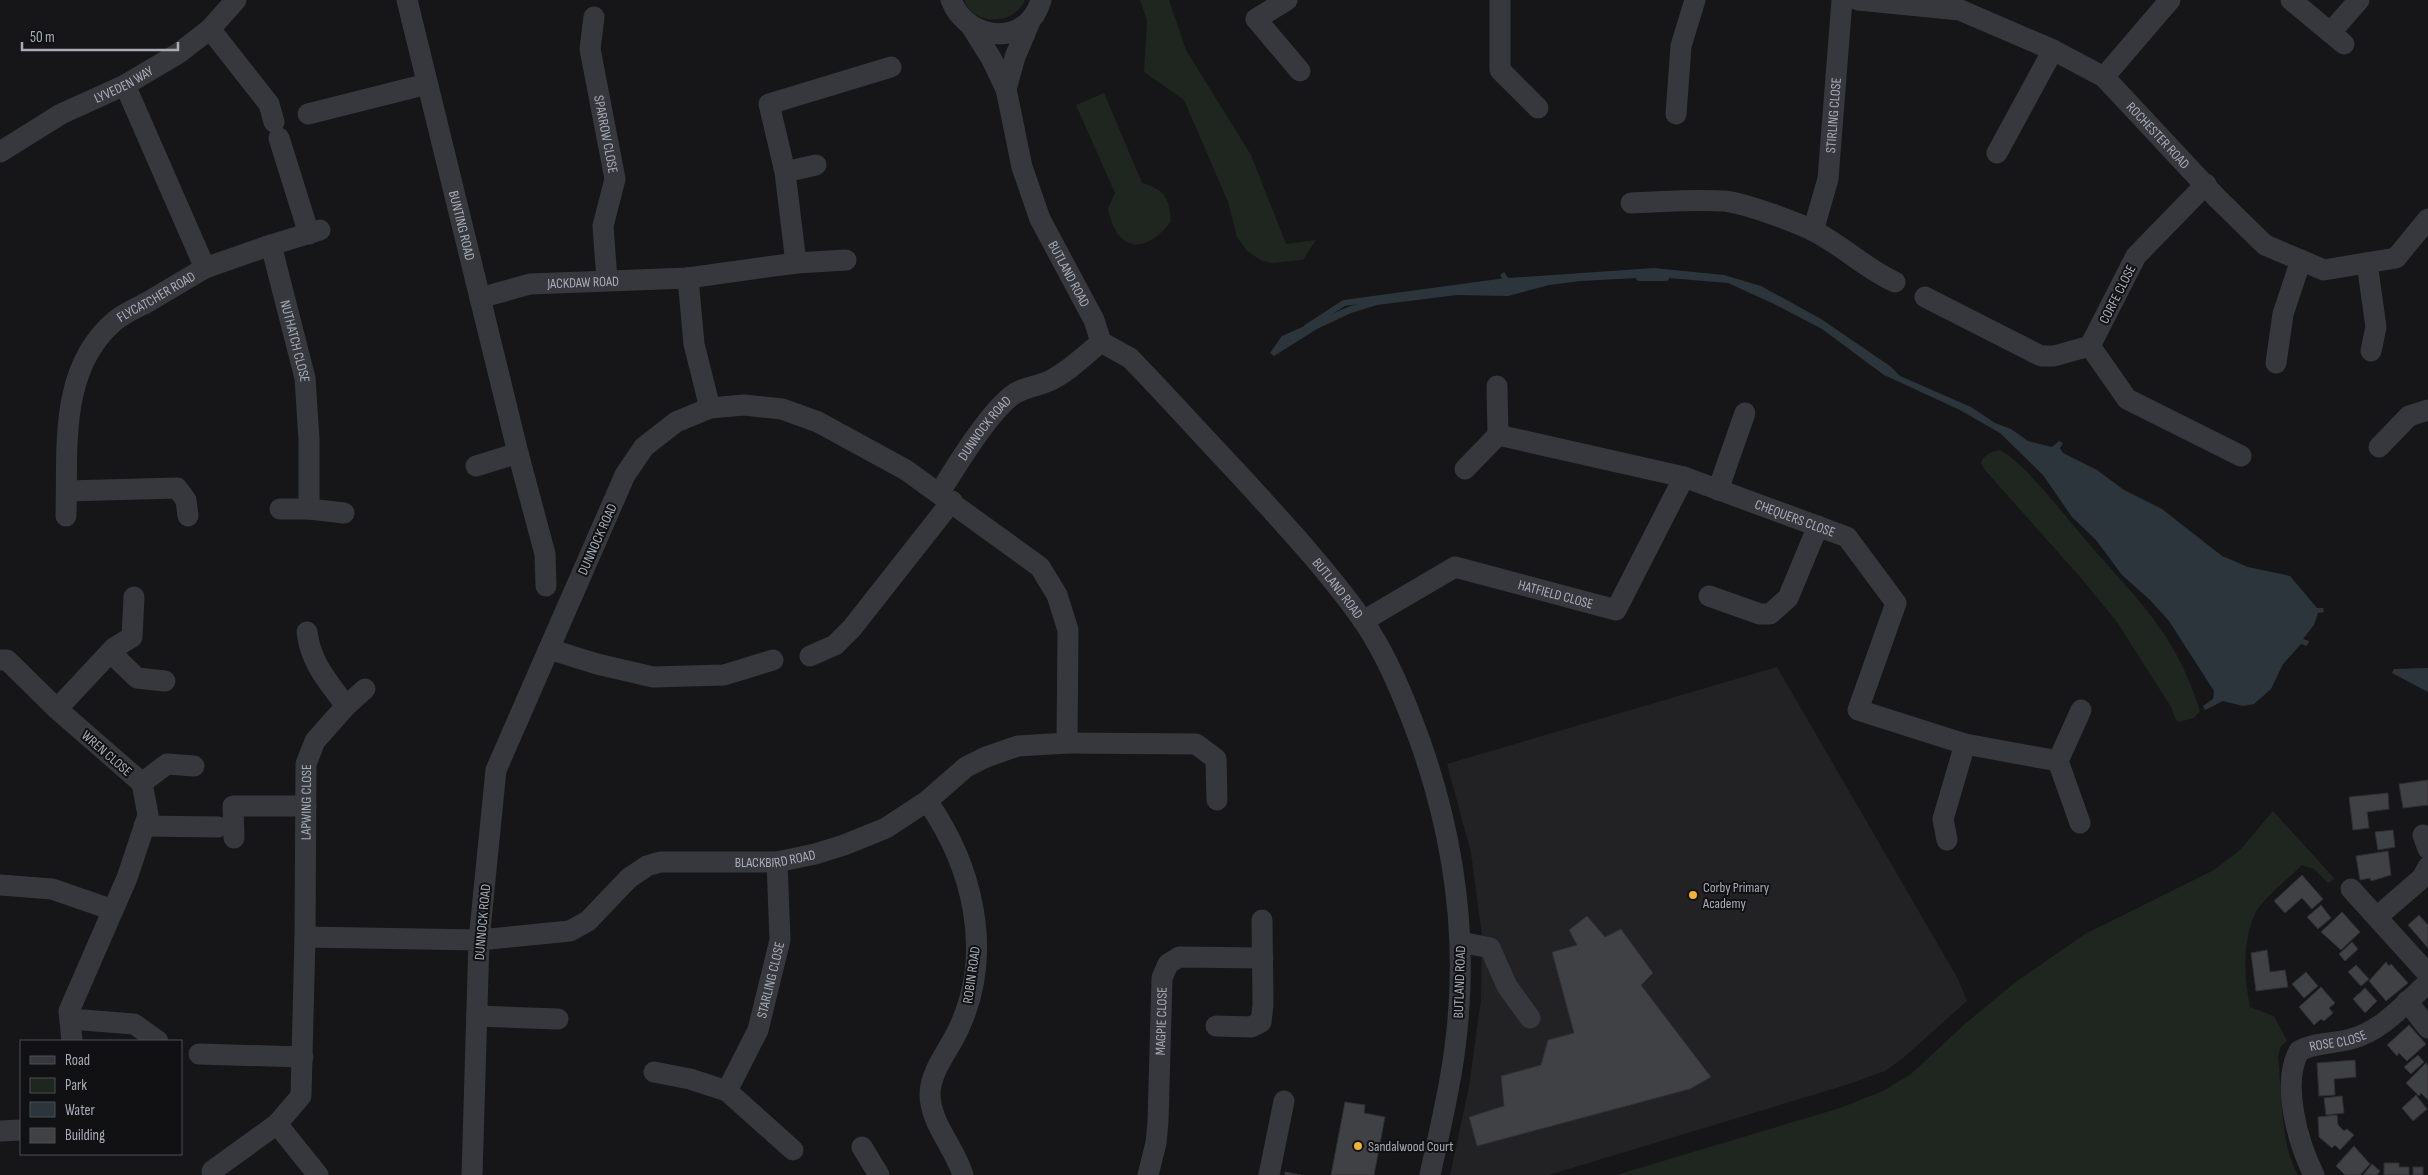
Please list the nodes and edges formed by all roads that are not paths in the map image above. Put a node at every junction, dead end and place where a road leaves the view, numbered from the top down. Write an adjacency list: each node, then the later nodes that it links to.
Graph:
1 (236, 0): 16 (street, LYVEDEN WAY)
2 (407, 0): 21 (street, BUNTING ROAD)
3 (951, 0): 15 (street, BUTLAND ROAD)
4 (1041, 0): 14 (street, BUTLAND ROAD)
5 (1287, 0): 19 (street)
6 (1500, 0): 24 (street)
7 (1694, 0): 26 (street)
8 (1842, 0): 34 (street, STIRLING CLOSE)
9 (1858, 0): 17 (street, ROCHESTER ROAD)
10 (2170, 0): 20 (street)
11 (2291, 0): 12 (street)
12 (2359, 0)
13 (594, 17): 42 (street, SPARROW CLOSE)
14 (1031, 19): 15 (street); 23 (street, BUTLAND ROAD)
15 (971, 26): 23 (street, BUTLAND ROAD)
16 (210, 29): 22 (street, LYVEDEN WAY); 35 (street)
17 (2053, 50): 20 (street, ROCHESTER ROAD); 28 (street)
18 (891, 67): 30 (street)
19 (1300, 71)
20 (2104, 77): 31 (street, ROCHESTER ROAD)
21 (427, 84): 25 (street); 45 (street, BUNTING ROAD)
22 (125, 85): 27 (street, LYVEDEN WAY); 40 (street, FLYCATCHER ROAD)
23 (1006, 89): 46 (street, BUTLAND ROAD)
24 (1538, 108)
25 (308, 114)
26 (1676, 114)
27 (0, 152)
28 (1997, 153)
29 (816, 165): 30 (street)
30 (785, 172): 39 (street)
31 (2206, 184): 37 (street, ROCHESTER ROAD); 47 (street, CORFE CLOSE)
32 (1631, 203): 34 (street)
33 (2428, 219): 38 (street, ROCHESTER ROAD)
34 (1813, 231): 43 (street)
35 (272, 245): 40 (street); 64 (street, NUTHATCH CLOSE)
36 (846, 260): 39 (street, JACKDAW ROAD)
37 (2301, 260): 38 (street, ROCHESTER ROAD); 49 (street)
38 (2367, 263): 48 (street)
39 (796, 264): 41 (street, JACKDAW ROAD)
40 (205, 268): 61 (street, FLYCATCHER ROAD)
41 (688, 278): 42 (street, JACKDAW ROAD); 51 (street)
42 (607, 280): 45 (street, JACKDAW ROAD)
43 (1895, 282)
44 (1925, 297): 47 (street)
45 (480, 298): 56 (street, BUNTING ROAD)
46 (1101, 342): 63 (street, DUNNOCK ROAD); 73 (street, BUTLAND ROAD)
47 (2090, 346): 57 (street)
48 (2371, 351)
49 (2276, 364)
50 (1497, 386): 54 (street)
51 (710, 408): 63 (street, DUNNOCK ROAD); 75 (street, DUNNOCK ROAD)
52 (2428, 410): 55 (street)
53 (1745, 413): 62 (street)
54 (1498, 435): 59 (street); 60 (street, CHEQUERS CLOSE)
55 (2379, 447)
56 (518, 453): 58 (street); 70 (street, BUNTING ROAD)
57 (2241, 456)
58 (476, 466)
59 (1465, 469)
60 (1684, 478): 62 (street, CHEQUERS CLOSE); 73 (street, HATFIELD CLOSE)
61 (67, 490): 67 (street, FLYCATCHER ROAD); 68 (street)
62 (1718, 490): 69 (street, CHEQUERS CLOSE)
63 (946, 497): 77 (street); 85 (street)
64 (309, 508): 65 (street); 66 (street)
65 (280, 509)
66 (344, 513)
67 (66, 516)
68 (188, 516)
69 (1818, 526): 71 (street); 86 (street, CHEQUERS CLOSE)
70 (546, 586)
71 (1709, 596)
72 (134, 597): 76 (street)
73 (1363, 621): 105 (street, BUTLAND ROAD)
74 (307, 632): 82 (street)
75 (549, 649): 79 (street); 104 (street, DUNNOCK ROAD)
76 (112, 650): 80 (street); 83 (street)
77 (810, 656)
78 (0, 660): 83 (street, WREN CLOSE)
79 (773, 660)
80 (165, 681)
81 (365, 689): 82 (street, LAPWING CLOSE)
82 (346, 706): 92 (street, LAPWING CLOSE)
83 (57, 709): 89 (street, WREN CLOSE)
84 (2081, 710): 87 (street)
85 (1067, 743): 90 (street, BLACKBIRD ROAD); 91 (street, BLACKBIRD ROAD)
86 (1965, 744): 87 (street, CHEQUERS CLOSE); 95 (street)
87 (2058, 761): 93 (street)
88 (194, 766): 89 (street)
89 (142, 783): 94 (street, WREN CLOSE)
90 (1217, 800)
91 (927, 801): 96 (street, BLACKBIRD ROAD); 130 (street, ROBIN ROAD)
92 (306, 806): 94 (street); 103 (street, LAPWING CLOSE)
93 (2080, 823)
94 (144, 826): 100 (street, WREN CLOSE)
95 (1947, 840)
96 (777, 862): 104 (street, BLACKBIRD ROAD); 121 (street, STARLING CLOSE)
97 (2428, 867): 101 (street)
98 (0, 885): 100 (street)
99 (2351, 889): 101 (street)
100 (113, 910): 112 (street, WREN CLOSE)
101 (2377, 918): 107 (street)
102 (1262, 920): 106 (street)
103 (305, 937): 104 (street); 119 (street, LAPWING CLOSE)
104 (479, 940): 110 (street, DUNNOCK ROAD)
105 (1461, 942): 111 (street); 133 (street, BUTLAND ROAD)
106 (1263, 958): 114 (street); 131 (street, MAGPIE CLOSE)
107 (2428, 974)
108 (2428, 983): 109 (street, ROSE CLOSE)
109 (2407, 1001): 115 (street); 134 (street, ROSE CLOSE)
110 (477, 1016): 113 (street); 128 (street, DUNNOCK ROAD)
111 (1530, 1018)
112 (70, 1019): 116 (street, WREN CLOSE); 117 (street)
113 (558, 1019)
114 (1216, 1026)
115 (2428, 1028)
116 (72, 1040)
117 (157, 1040)
118 (199, 1054): 119 (street)
119 (303, 1057): 123 (street, LAPWING CLOSE)
120 (654, 1072): 121 (street)
121 (727, 1091): 125 (street)
122 (1284, 1101): 132 (street)
123 (277, 1124): 126 (street); 127 (street, LAPWING CLOSE)
124 (862, 1147): 129 (street)
125 (793, 1150)
126 (314, 1170)
127 (212, 1171)
128 (472, 1175)
129 (879, 1175)
130 (963, 1175)
131 (1148, 1175)
132 (1270, 1175)
133 (1430, 1175)
134 (2314, 1175)

